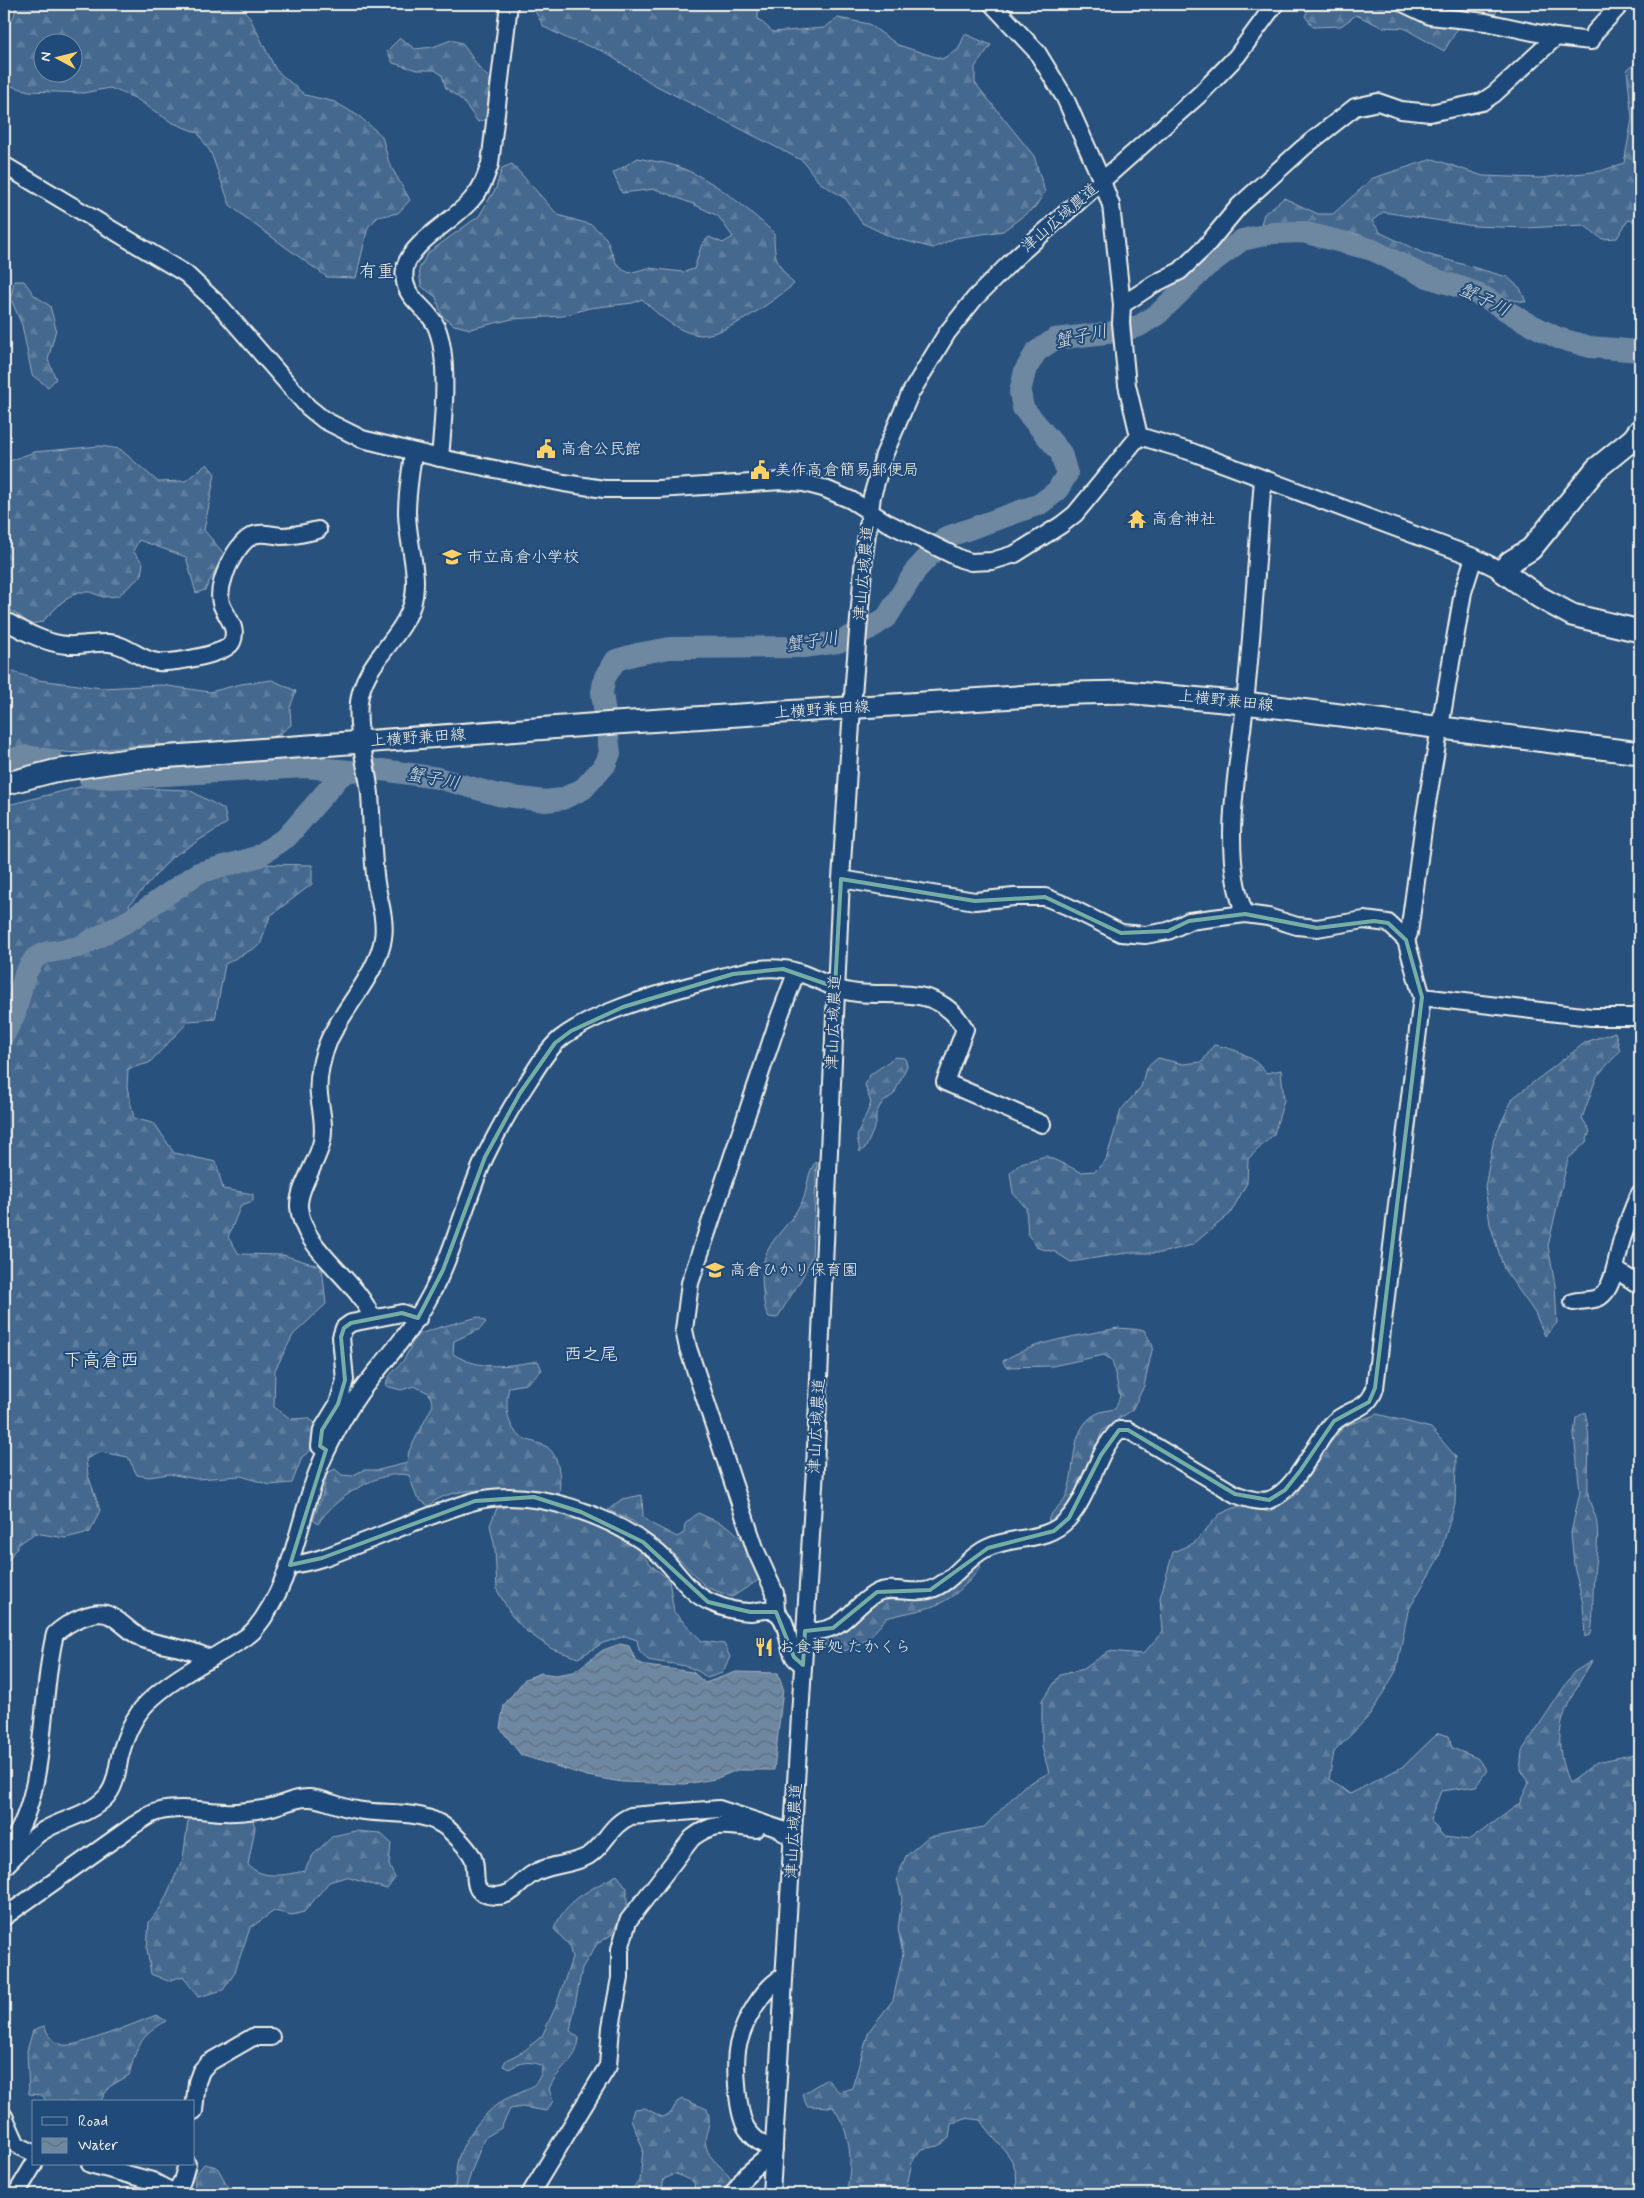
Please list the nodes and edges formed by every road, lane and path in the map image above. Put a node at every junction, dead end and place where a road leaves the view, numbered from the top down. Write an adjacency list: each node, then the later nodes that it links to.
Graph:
1 (509, 4): 13 (street)
2 (992, 4): 8 (street)
3 (1275, 4): 8 (street, 津山広域農道)
4 (1405, 4): 6 (street)
5 (1620, 4): 6 (street)
6 (1556, 37): 9 (street)
7 (4, 165): 12 (street)
8 (1102, 181): 9 (street); 15 (street, 津山広域農道)
9 (1122, 305): 11 (street)
10 (1640, 430): 18 (main road)
11 (1139, 436): 14 (street); 15 (street)
12 (413, 452): 13 (street); 24 (street)
13 (440, 458): 15 (street)
14 (1263, 479): 17 (street); 21 (street)
15 (870, 512): 22 (street, 津山広域農道)
16 (318, 530): 19 (street)
17 (1474, 557): 18 (street); 23 (street)
18 (1502, 571): 20 (main road)
19 (4, 620)
20 (1640, 631)
21 (1245, 703): 22 (main road, 上横野兼田線); 23 (main road, 上横野兼田線); 28 (street)
22 (852, 708): 24 (main road, 上横野兼田線); 27 (street, 津山広域農道)
23 (1440, 728): 25 (main road, 上横野兼田線); 29 (street)
24 (361, 742): 26 (main road, 上横野兼田線); 39 (street)
25 (1640, 753)
26 (4, 784)
27 (841, 879): 28 (street); 31 (street, 津山広域農道)
28 (1244, 914): 29 (street)
29 (1406, 940): 32 (street)
30 (796, 973): 31 (street); 40 (street); 43 (street)
31 (835, 988): 34 (street); 44 (street, 津山広域農道)
32 (1422, 997): 33 (street); 44 (street)
33 (1640, 1017)
34 (1042, 1124)
35 (1640, 1193): 36 (street)
36 (1615, 1269): 37 (street); 38 (street)
37 (1640, 1286)
38 (1573, 1302)
39 (372, 1318): 40 (street); 41 (street)
40 (418, 1319): 41 (street)
41 (326, 1450): 42 (street)
42 (290, 1566): 43 (street); 45 (street)
43 (776, 1612): 46 (street)
44 (806, 1631): 46 (street, 津山広域農道)
45 (210, 1659): 48 (street); 49 (street)
46 (803, 1665): 47 (street, 津山広域農道)
47 (789, 1833): 50 (street); 51 (street, 津山広域農道); 62 (street)
48 (4, 1853)
49 (4, 1867)
50 (4, 1917)
51 (784, 1976): 56 (street, 津山広域農道); 56 (street)
52 (271, 2037): 53 (street)
53 (195, 2101)
54 (4, 2116): 55 (street)
55 (32, 2152)
56 (774, 2154): 63 (street); 64 (street, 津山広域農道)
57 (33, 2166): 60 (street)
58 (96, 2166): 61 (street)
59 (186, 2166): 61 (street)
60 (16, 2194)
61 (176, 2194)
62 (530, 2194)
63 (734, 2194)
64 (771, 2194)

